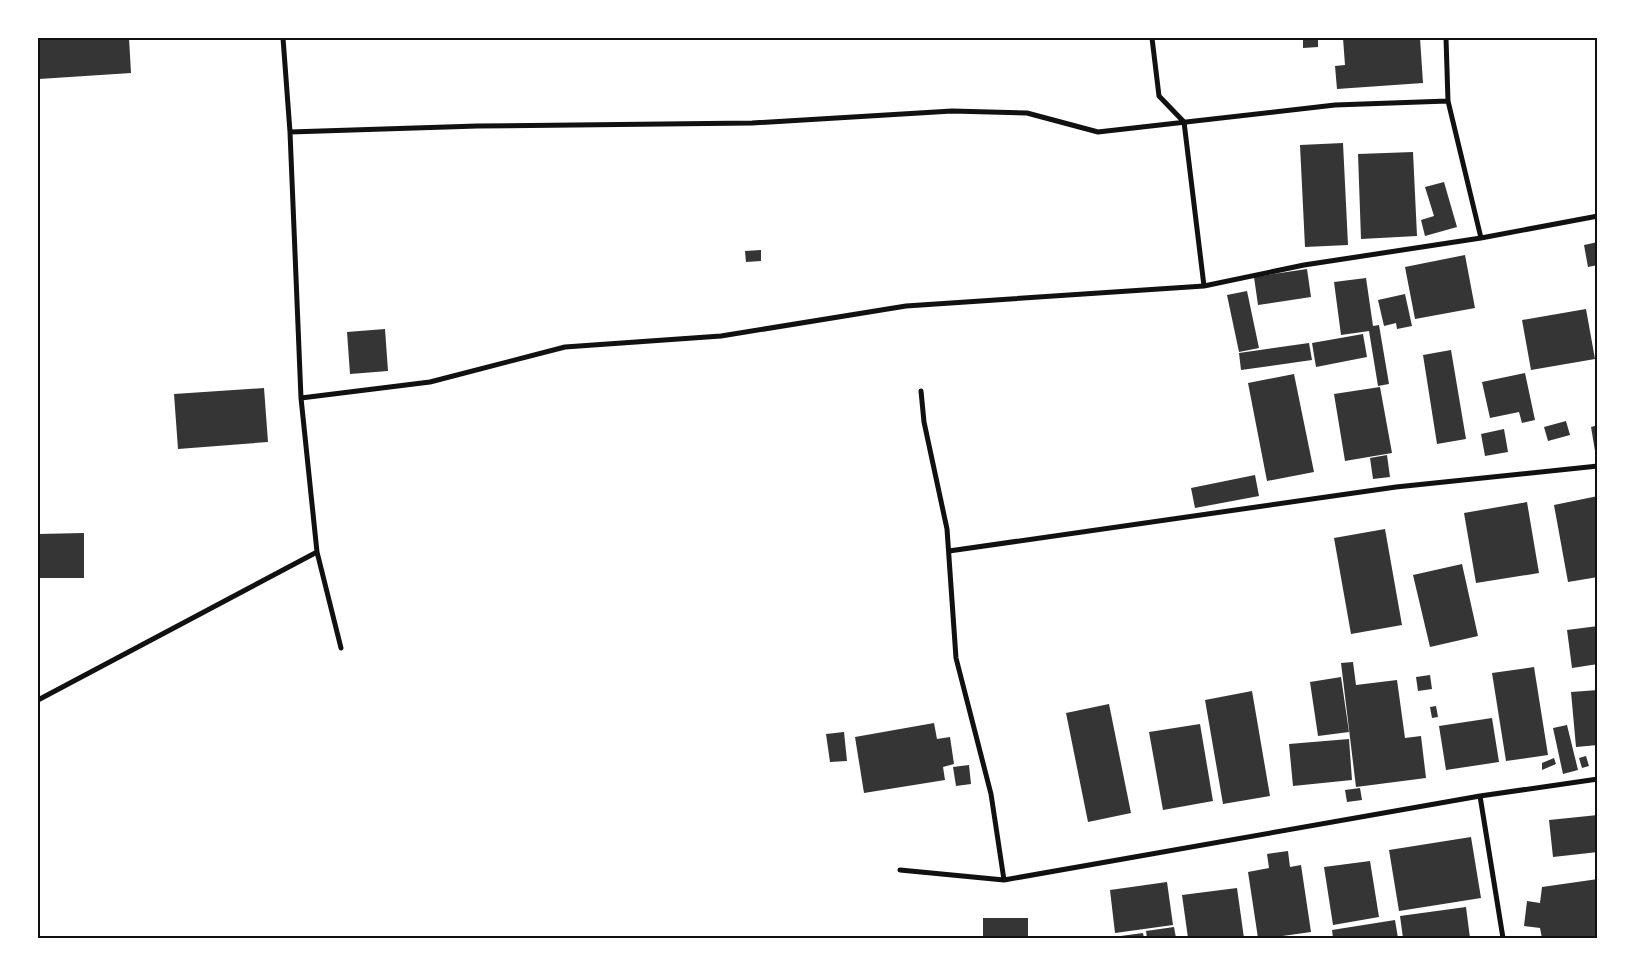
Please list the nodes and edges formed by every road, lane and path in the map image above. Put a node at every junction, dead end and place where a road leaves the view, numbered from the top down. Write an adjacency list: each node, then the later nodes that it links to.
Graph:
1 (283, 38): 6 (street)
2 (1152, 38): 5 (street)
3 (1446, 38): 4 (street)
4 (1448, 101): 5 (street); 8 (street)
5 (1184, 122): 6 (street); 9 (street)
6 (290, 132): 11 (street)
7 (1598, 216): 8 (street)
8 (1482, 238): 9 (street)
9 (1204, 286): 11 (street)
10 (921, 391): 13 (street)
11 (301, 398): 14 (street)
12 (1598, 466): 13 (street)
13 (949, 551): 20 (street)
14 (317, 552): 15 (street); 16 (street)
15 (341, 648)
16 (38, 700)
17 (1598, 779): 18 (street)
18 (1480, 796): 20 (street); 21 (street)
19 (900, 870): 20 (street)
20 (1004, 880)
21 (1503, 938)

